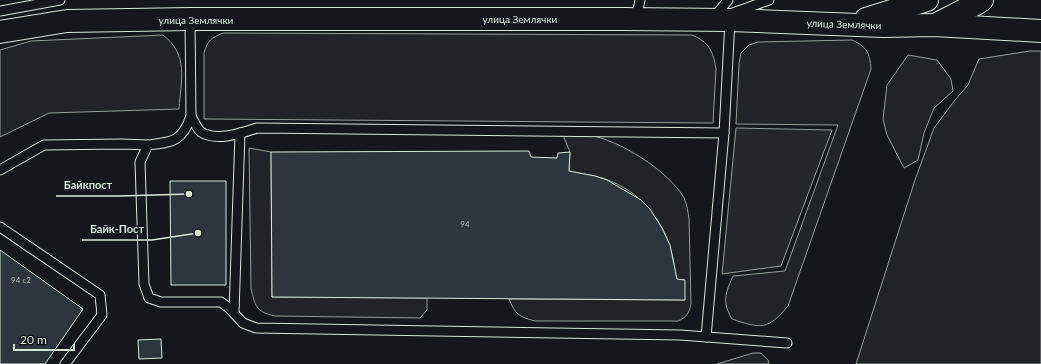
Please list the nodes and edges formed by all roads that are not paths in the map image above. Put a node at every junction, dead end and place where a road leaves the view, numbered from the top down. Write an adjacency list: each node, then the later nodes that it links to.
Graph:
1 (60, 0): 6 (lane)
2 (769, 0): 7 (lane)
3 (927, 0): 9 (main road)
4 (982, 0): 10 (main road)
5 (638, 9): 7 (main road, улица Землячки); 8 (main road, улица Землячки)
6 (0, 11)
7 (724, 13): 9 (main road, улица Землячки); 15 (lane)
8 (190, 19): 12 (main road, улица Землячки); 13 (lane)
9 (848, 25): 10 (main road, улица Землячки)
10 (934, 25): 11 (main road, улица Землячки)
11 (1041, 31)
12 (0, 32)
13 (191, 116): 14 (lane); 16 (lane)
14 (240, 133): 15 (lane); 19 (lane)
15 (724, 133): 20 (lane)
16 (148, 145): 17 (lane); 19 (lane)
17 (0, 170)
18 (0, 227): 22 (lane)
19 (234, 313): 20 (lane)
20 (706, 336): 21 (lane)
21 (787, 343)
22 (65, 364)

